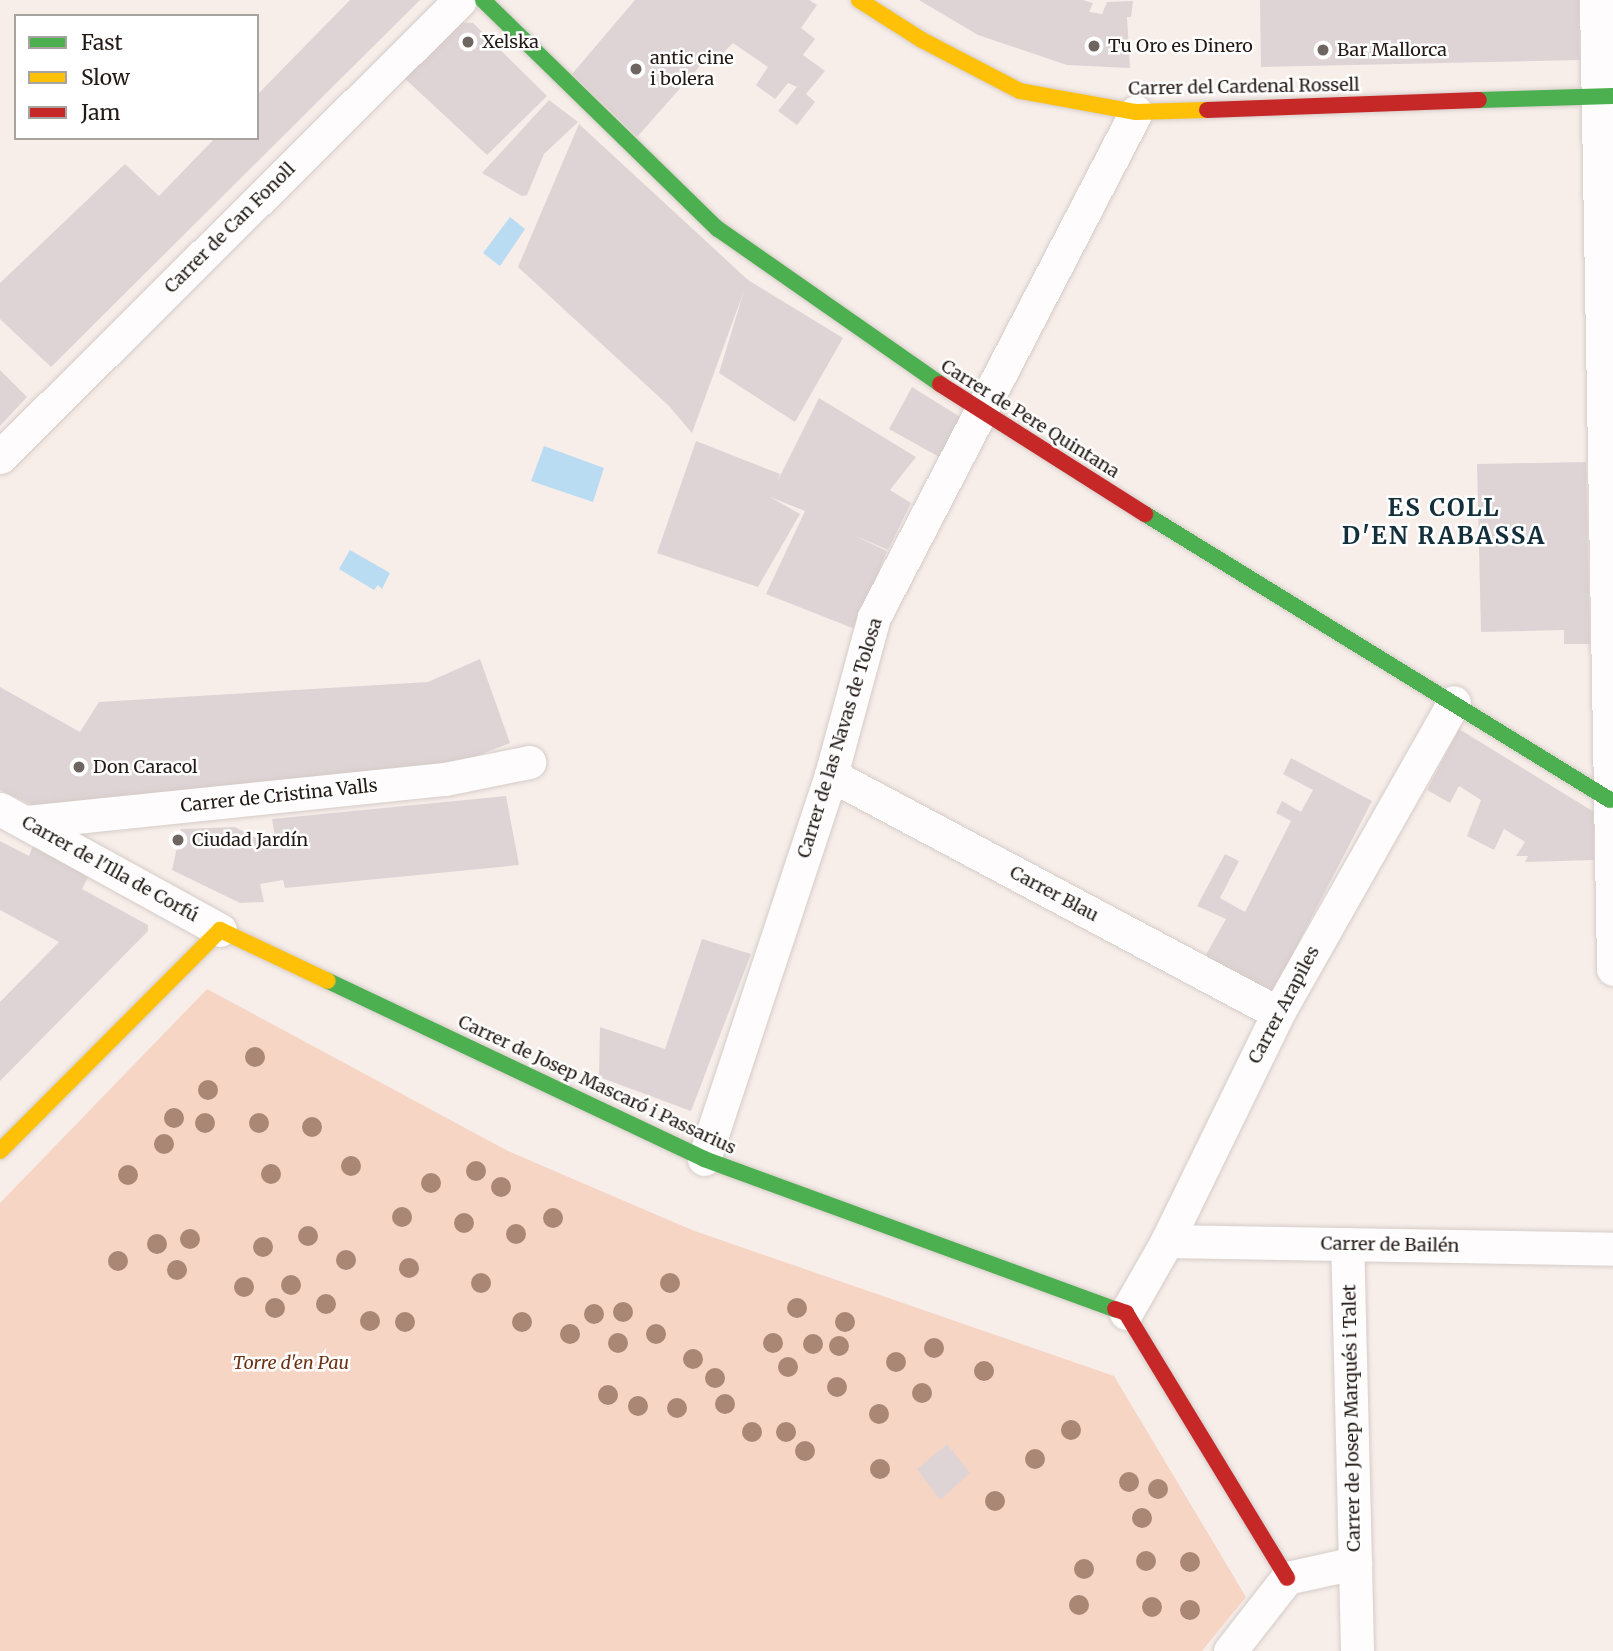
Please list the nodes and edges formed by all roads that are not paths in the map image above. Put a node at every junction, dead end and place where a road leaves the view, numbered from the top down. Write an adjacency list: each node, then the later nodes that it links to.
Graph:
1 (460, 0): 8 (street, Carrer de Can Fonoll)
2 (483, 0): 7 (street, Carrer de Pere Quintana)
3 (859, 0): 6 (street, Carrer del Cardenal Rossell)
4 (1597, 0): 5 (street)
5 (1605, 96): 6 (street, Carrer del Cardenal Rossell); 9 (street)
6 (1136, 112): 7 (street, Carrer de las Navas de Tolosa)
7 (981, 413): 10 (street, Carrer de Pere Quintana); 12 (street, Carrer de las Navas de Tolosa)
8 (0, 457)
9 (1609, 477): 13 (street)
10 (1454, 702): 13 (street, Carrer de Pere Quintana); 18 (street, Carrer Arapiles)
11 (529, 762): 14 (street, Carrer de Cristina Valls)
12 (831, 775): 18 (street, Carrer Blau); 20 (street, Carrer de las Navas de Tolosa)
13 (1610, 800): 15 (street)
14 (13, 816): 16 (street, Carrer de l'Illa de Corfú)
15 (1612, 859): 17 (street)
16 (220, 929): 19 (street); 20 (street, Carrer de Josep Mascaró i Passarius)
17 (1613, 969)
18 (1278, 1013): 21 (street, Carrer Arapiles)
19 (0, 1151)
20 (704, 1159): 24 (street, Carrer de Josep Mascaró i Passarius)
21 (1167, 1241): 22 (street, Carrer de Bailén); 24 (street, Carrer Arapiles)
22 (1347, 1244): 23 (street, Carrer de Bailén); 25 (street, Carrer de Josep Marqués i Talet)
23 (1613, 1249)
24 (1126, 1313): 26 (street)
25 (1355, 1563): 26 (street, Carrer de Josep Marqués i Talet); 28 (street)
26 (1287, 1578): 27 (street)
27 (1230, 1651)
28 (1357, 1651)

